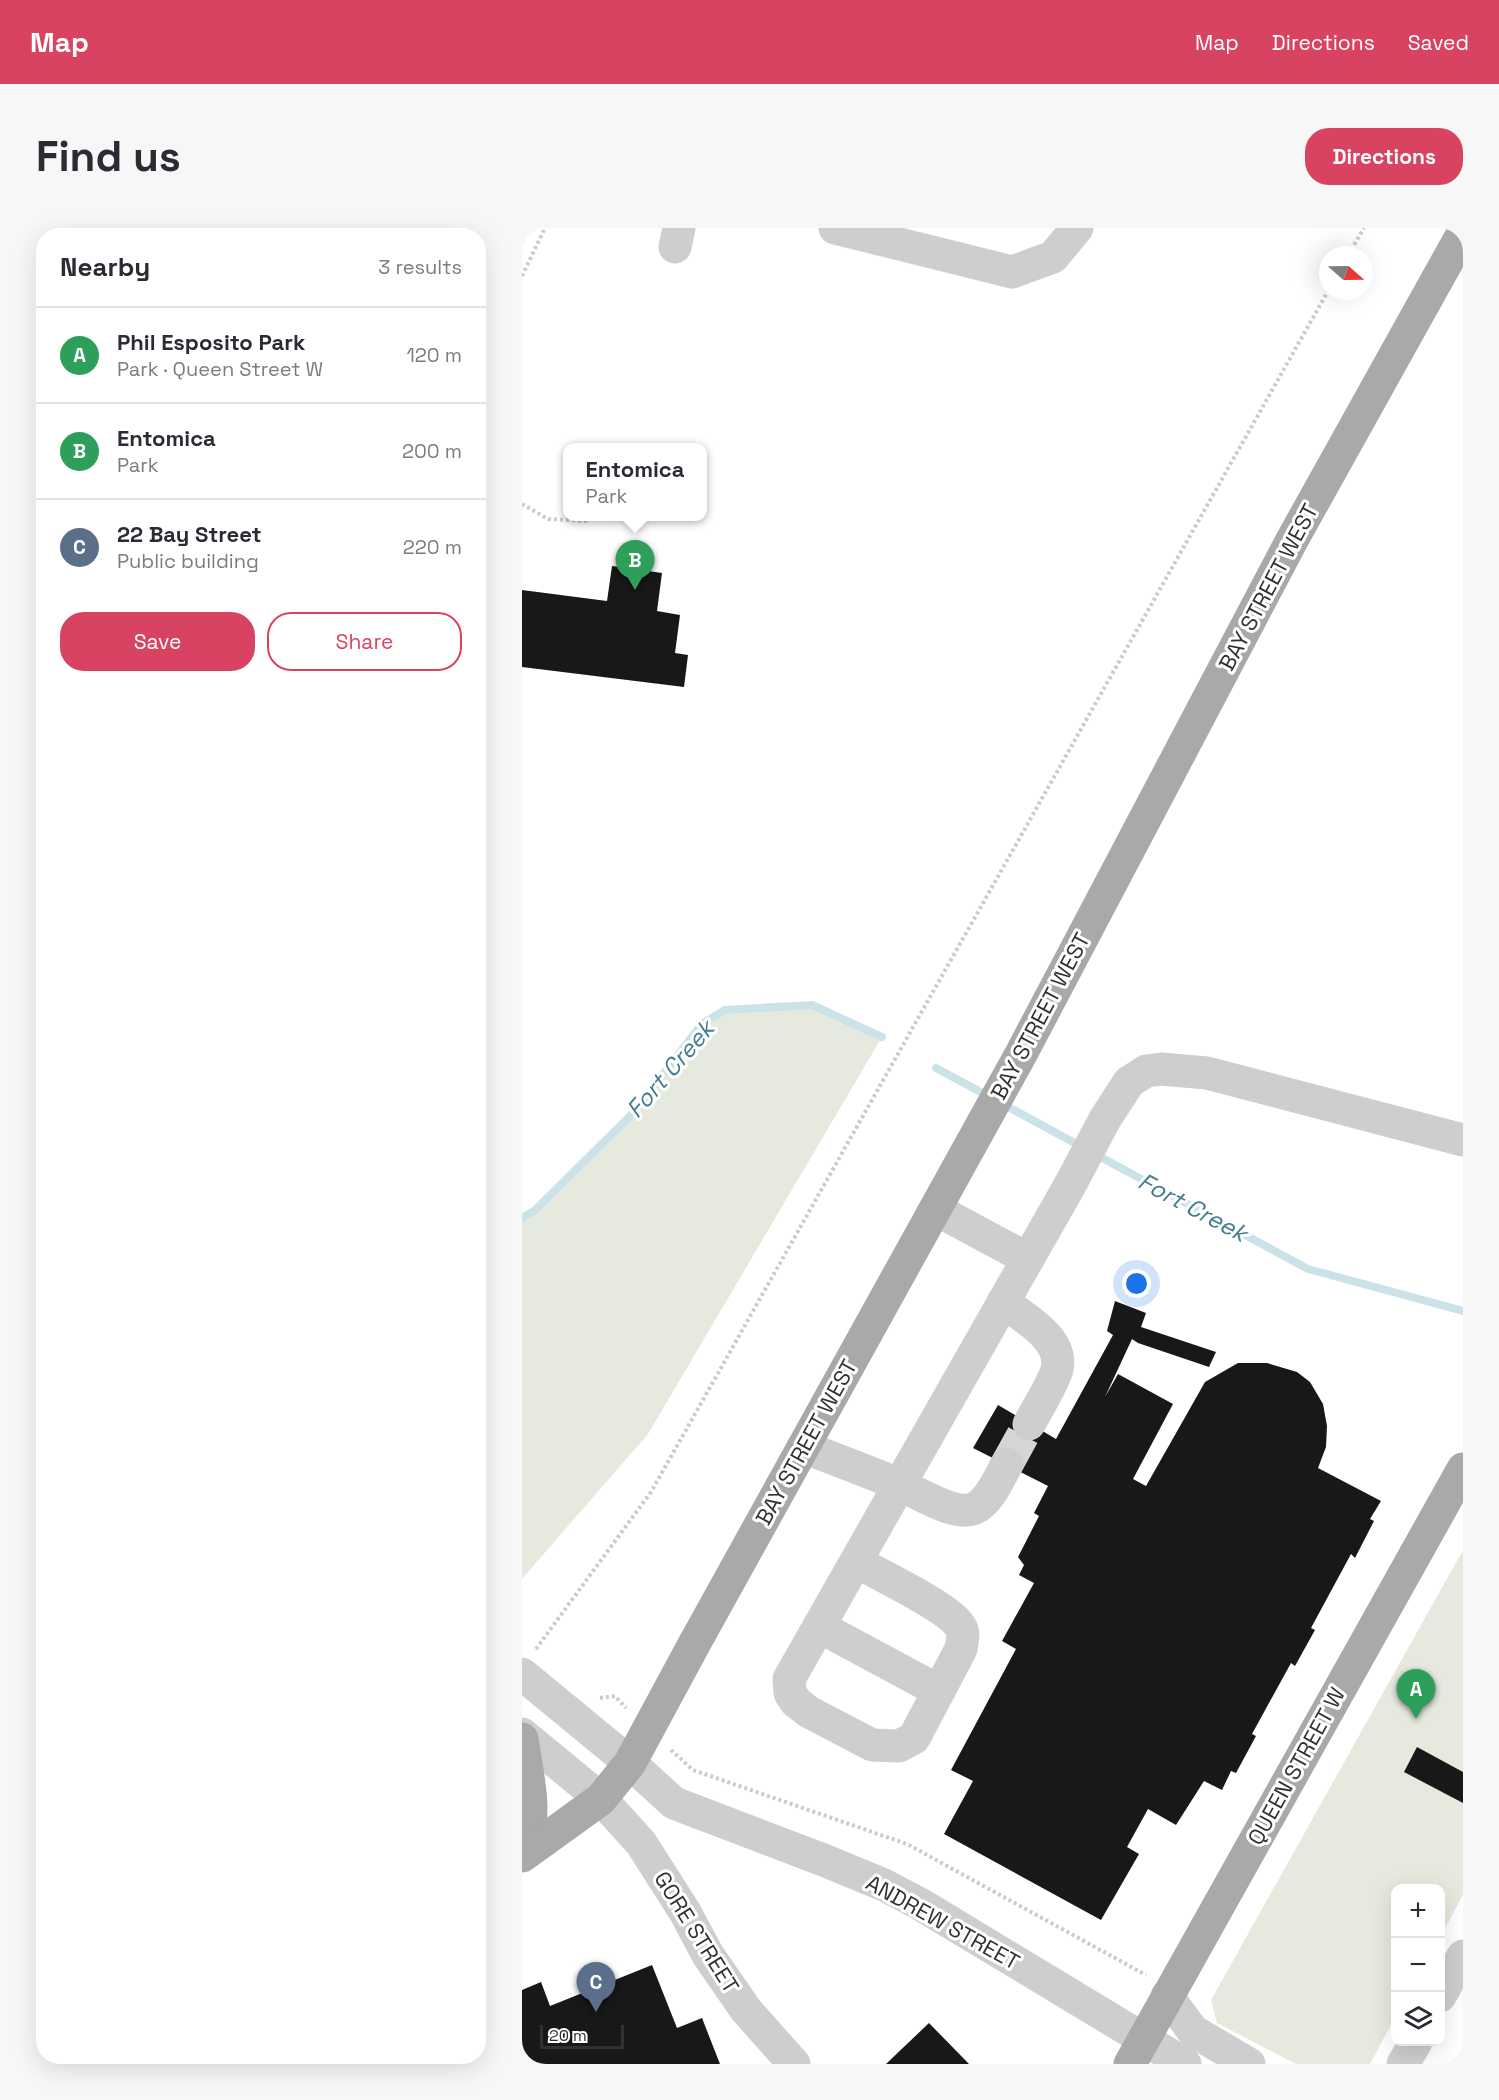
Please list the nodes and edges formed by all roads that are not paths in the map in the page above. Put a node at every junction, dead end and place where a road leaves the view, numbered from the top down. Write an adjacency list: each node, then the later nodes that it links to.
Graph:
1 (835, 228): 2 (street)
2 (1077, 228)
3 (1463, 233): 4 (main road, BAY STREET WEST)
4 (1454, 260): 6 (main road, BAY STREET WEST)
5 (1463, 1140): 7 (street)
6 (935, 1209): 7 (street); 10 (main road, BAY STREET WEST)
7 (1028, 1259): 8 (street)
8 (1003, 1302): 9 (street); 13 (street)
9 (1029, 1424)
10 (803, 1447): 13 (street); 19 (main road, BAY STREET WEST)
11 (1007, 1464): 13 (street)
12 (1463, 1469): 23 (main road, QUEEN STREET W)
13 (900, 1485): 14 (street)
14 (857, 1562): 15 (street); 17 (street)
15 (820, 1627): 17 (street); 17 (street)
16 (529, 1662): 19 (street)
17 (939, 1691)
18 (522, 1737): 19 (street); 20 (main road)
19 (616, 1781): 21 (main road); 26 (street, ANDREW STREET); 27 (street, GORE STREET)
20 (522, 1846)
21 (522, 1856)
22 (1463, 1956): 24 (street)
23 (1158, 1986): 26 (main road, QUEEN STREET W); 29 (street)
24 (1442, 1992)
25 (1414, 2046): 30 (street)
26 (1137, 2051): 28 (street, ANDREW STREET)
27 (794, 2064)
28 (1185, 2064)
29 (1249, 2064)
30 (1403, 2064)

